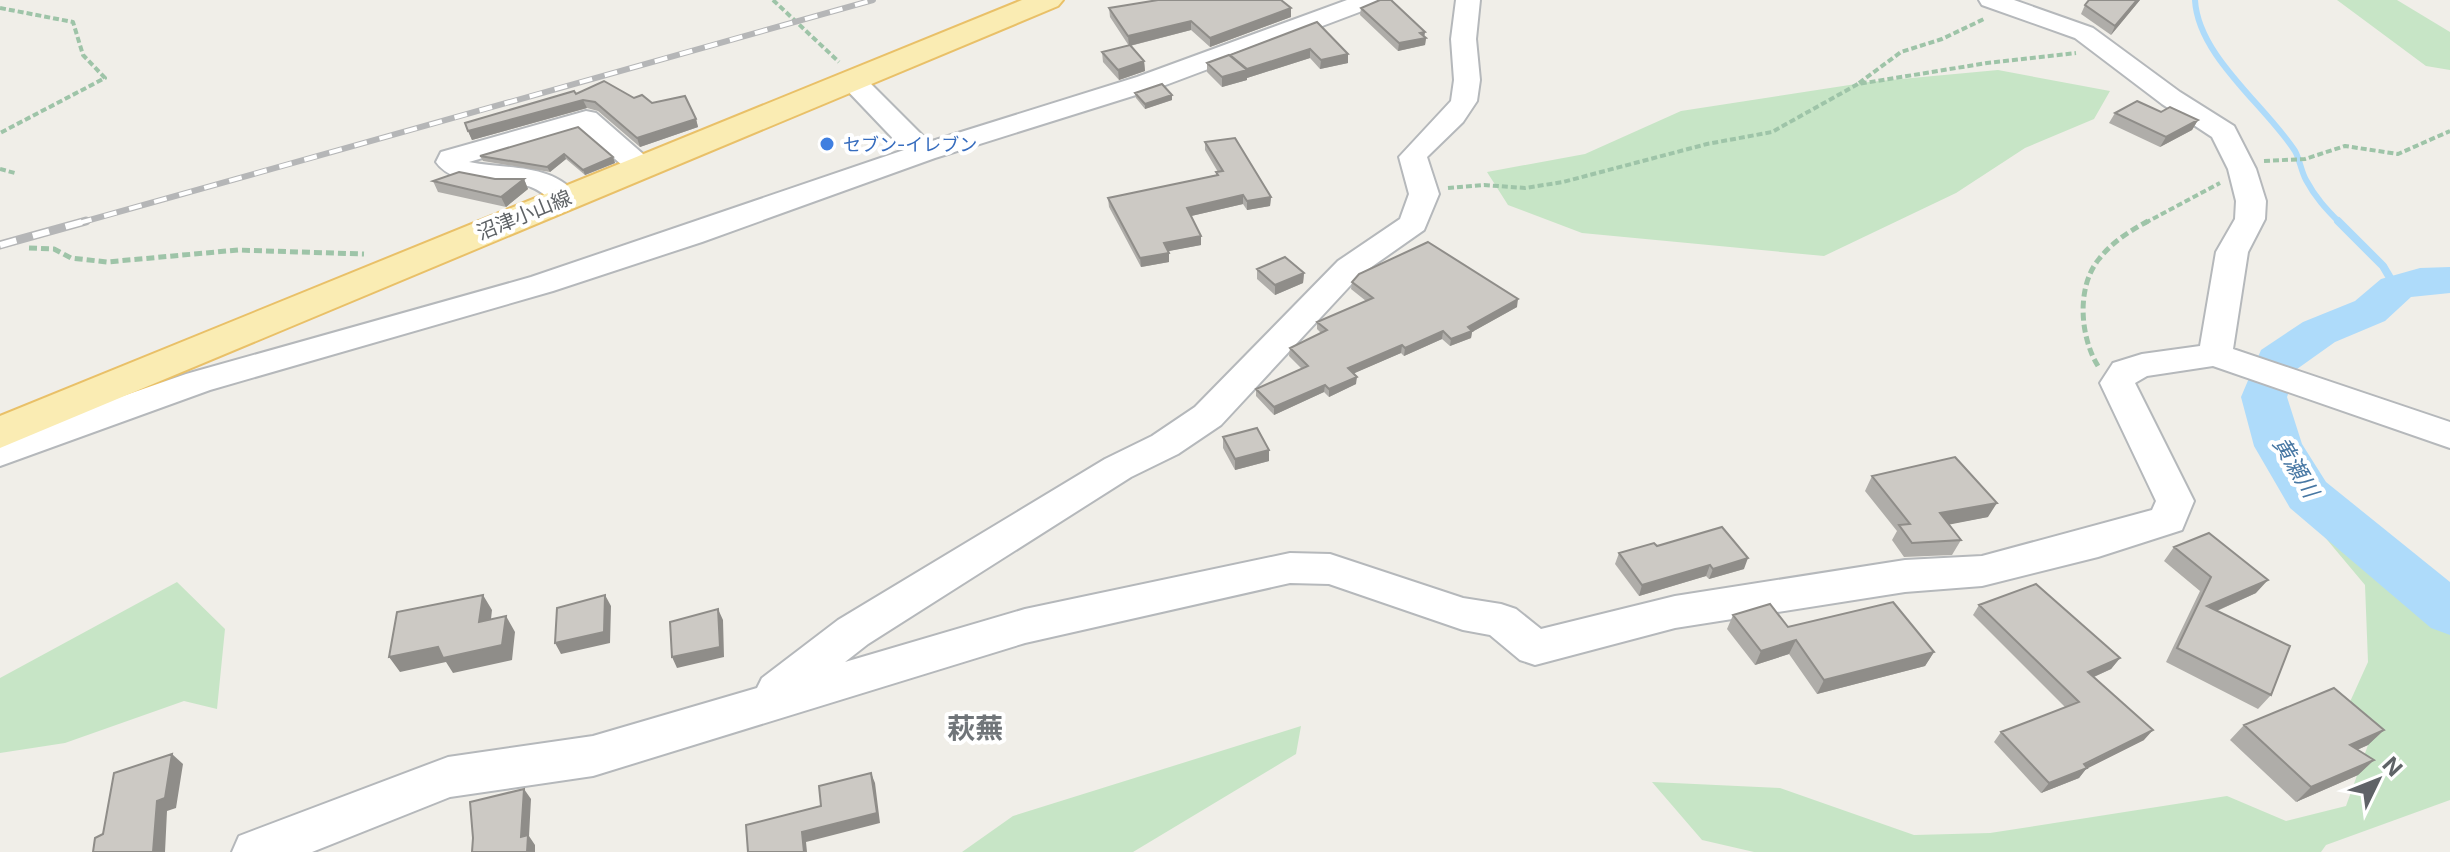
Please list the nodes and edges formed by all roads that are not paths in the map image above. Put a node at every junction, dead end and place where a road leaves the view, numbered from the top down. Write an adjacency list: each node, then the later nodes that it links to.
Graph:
1 (1048, 0): 6 (main road, 沼津小山線)
2 (1369, 0): 7 (street)
3 (1468, 0): 13 (street)
4 (2000, 4): 5 (street)
5 (2063, 10): 10 (street)
6 (859, 78): 7 (street); 8 (main road, 沼津小山線)
7 (925, 152): 12 (street)
8 (641, 167): 9 (main road, 沼津小山線); 9 (street)
9 (565, 199): 12 (main road, 沼津小山線)
10 (2223, 358): 11 (street); 13 (street)
11 (2450, 435)
12 (15, 437)
13 (758, 705): 14 (street)
14 (256, 852)

